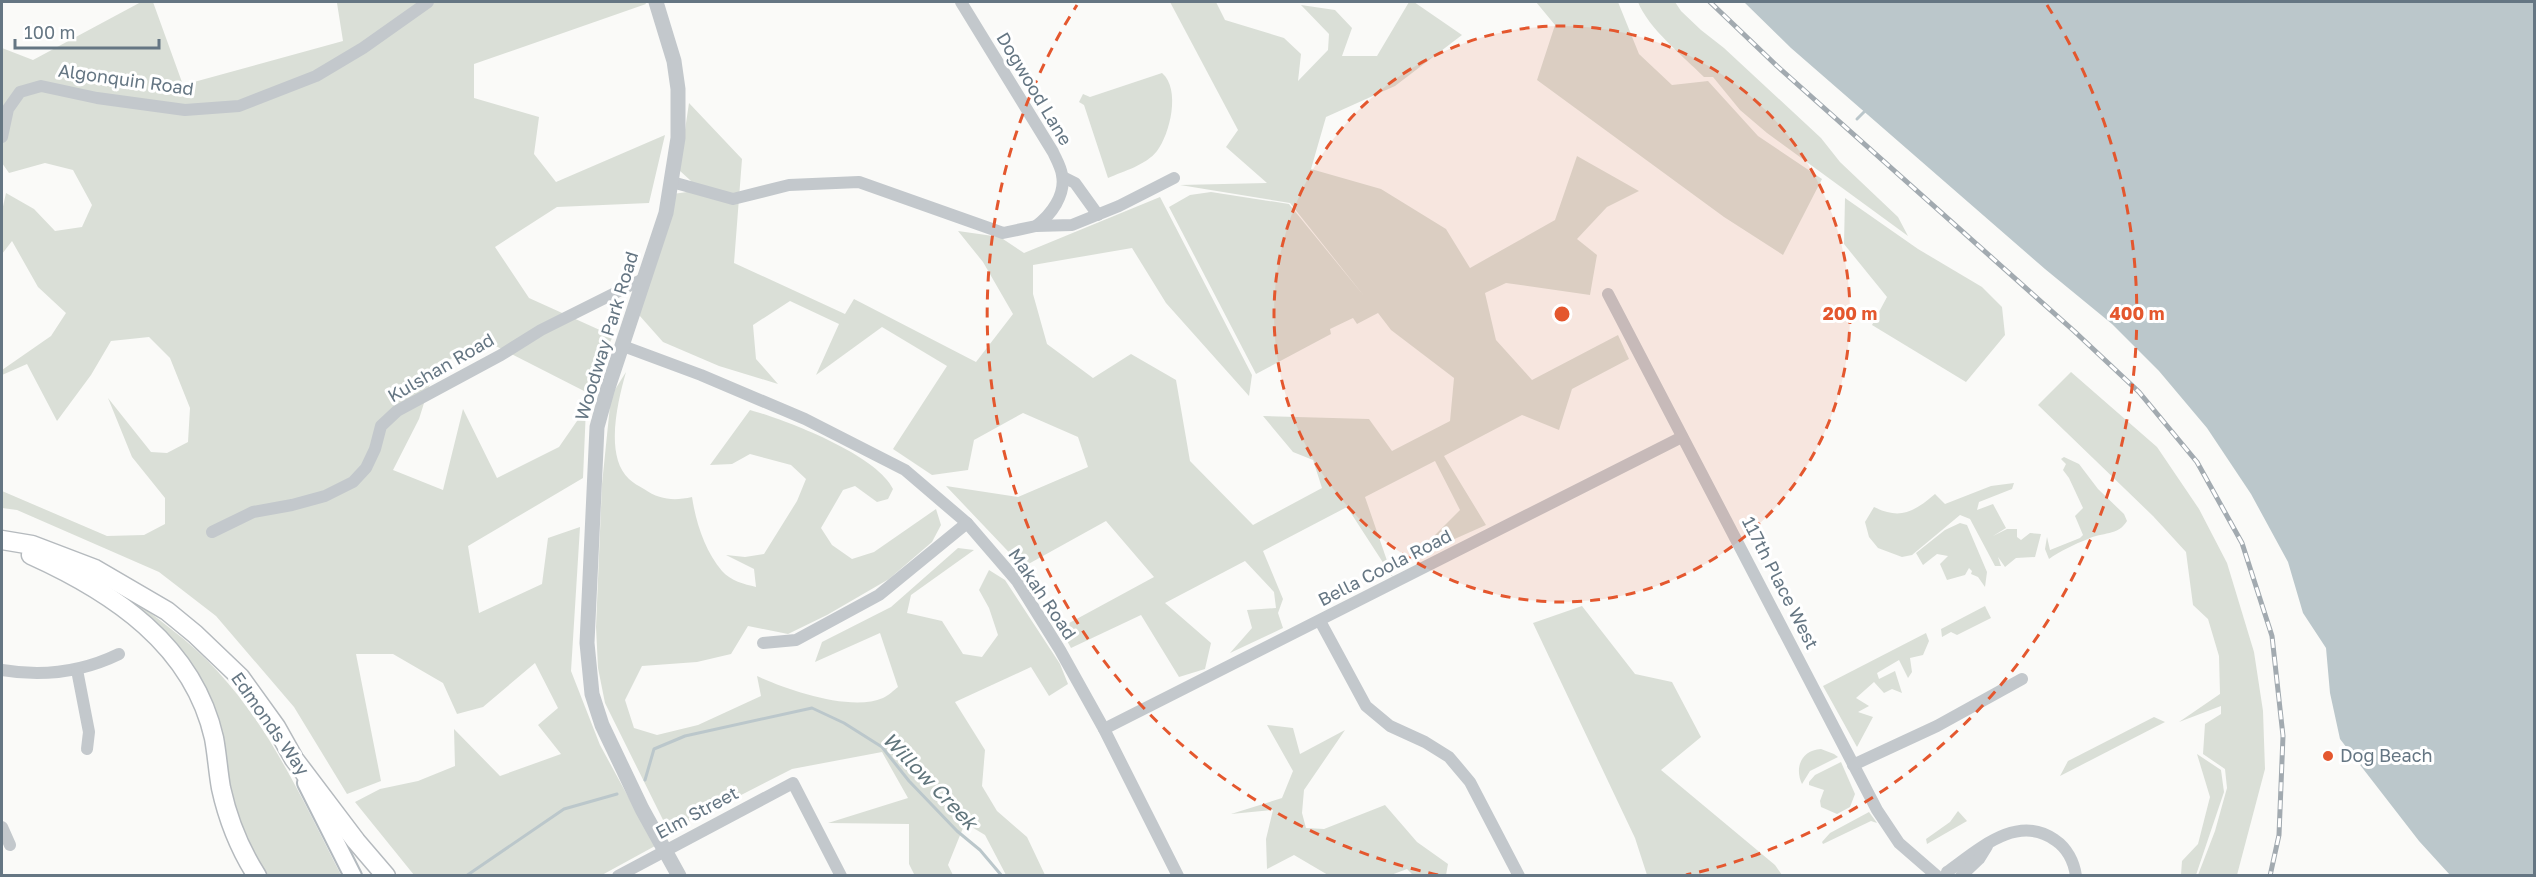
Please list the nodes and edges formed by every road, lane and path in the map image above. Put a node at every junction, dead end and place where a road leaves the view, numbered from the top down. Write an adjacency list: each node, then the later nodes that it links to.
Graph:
1 (428, 2): 4 (street, Algonquin Road)
2 (656, 2): 7 (street, Woodway Park Road)
3 (960, 2): 5 (street, Dogwood Lane)
4 (2, 137)
5 (1063, 177): 8 (street); 9 (street)
6 (1174, 178): 8 (street)
7 (672, 182): 9 (street); 10 (street, Woodway Park Road)
8 (1098, 215): 9 (street)
9 (1036, 226)
10 (645, 278): 12 (street, Woodway Park Road); 15 (street, Kulshan Road)
11 (1608, 294): 13 (street, 117th Place West)
12 (623, 346): 14 (street, Makah Road); 30 (street, Woodway Park Road)
13 (1682, 437): 17 (street, Bella Coola Road); 26 (street, 117th Place West)
14 (967, 522): 18 (street); 23 (street, Makah Road)
15 (213, 532)
16 (2, 541): 25 (main road, Edmonds Way); 32 (main road, Edmonds Way)
17 (1320, 621): 23 (street, Bella Coola Road); 39 (street)
18 (763, 643)
19 (119, 654): 21 (street)
20 (2, 670): 21 (street)
21 (77, 670): 24 (street)
22 (2022, 679): 26 (street)
23 (1104, 729): 38 (street, Makah Road)
24 (87, 749)
25 (294, 759): 33 (main road); 34 (main road, Edmonds Way)
26 (1853, 765): 31 (street, 117th Place West)
27 (2, 827): 28 (street)
28 (10, 845)
29 (1988, 845): 31 (street); 40 (street); 41 (street)
30 (666, 849): 35 (street, Elm Street); 36 (street, Woodway Park Road); 37 (street, Elm Street)
31 (1944, 875)
32 (257, 876)
33 (353, 876)
34 (386, 876)
35 (618, 876)
36 (679, 876)
37 (841, 876)
38 (1178, 876)
39 (1519, 876)
40 (1961, 876)
41 (2076, 876)

